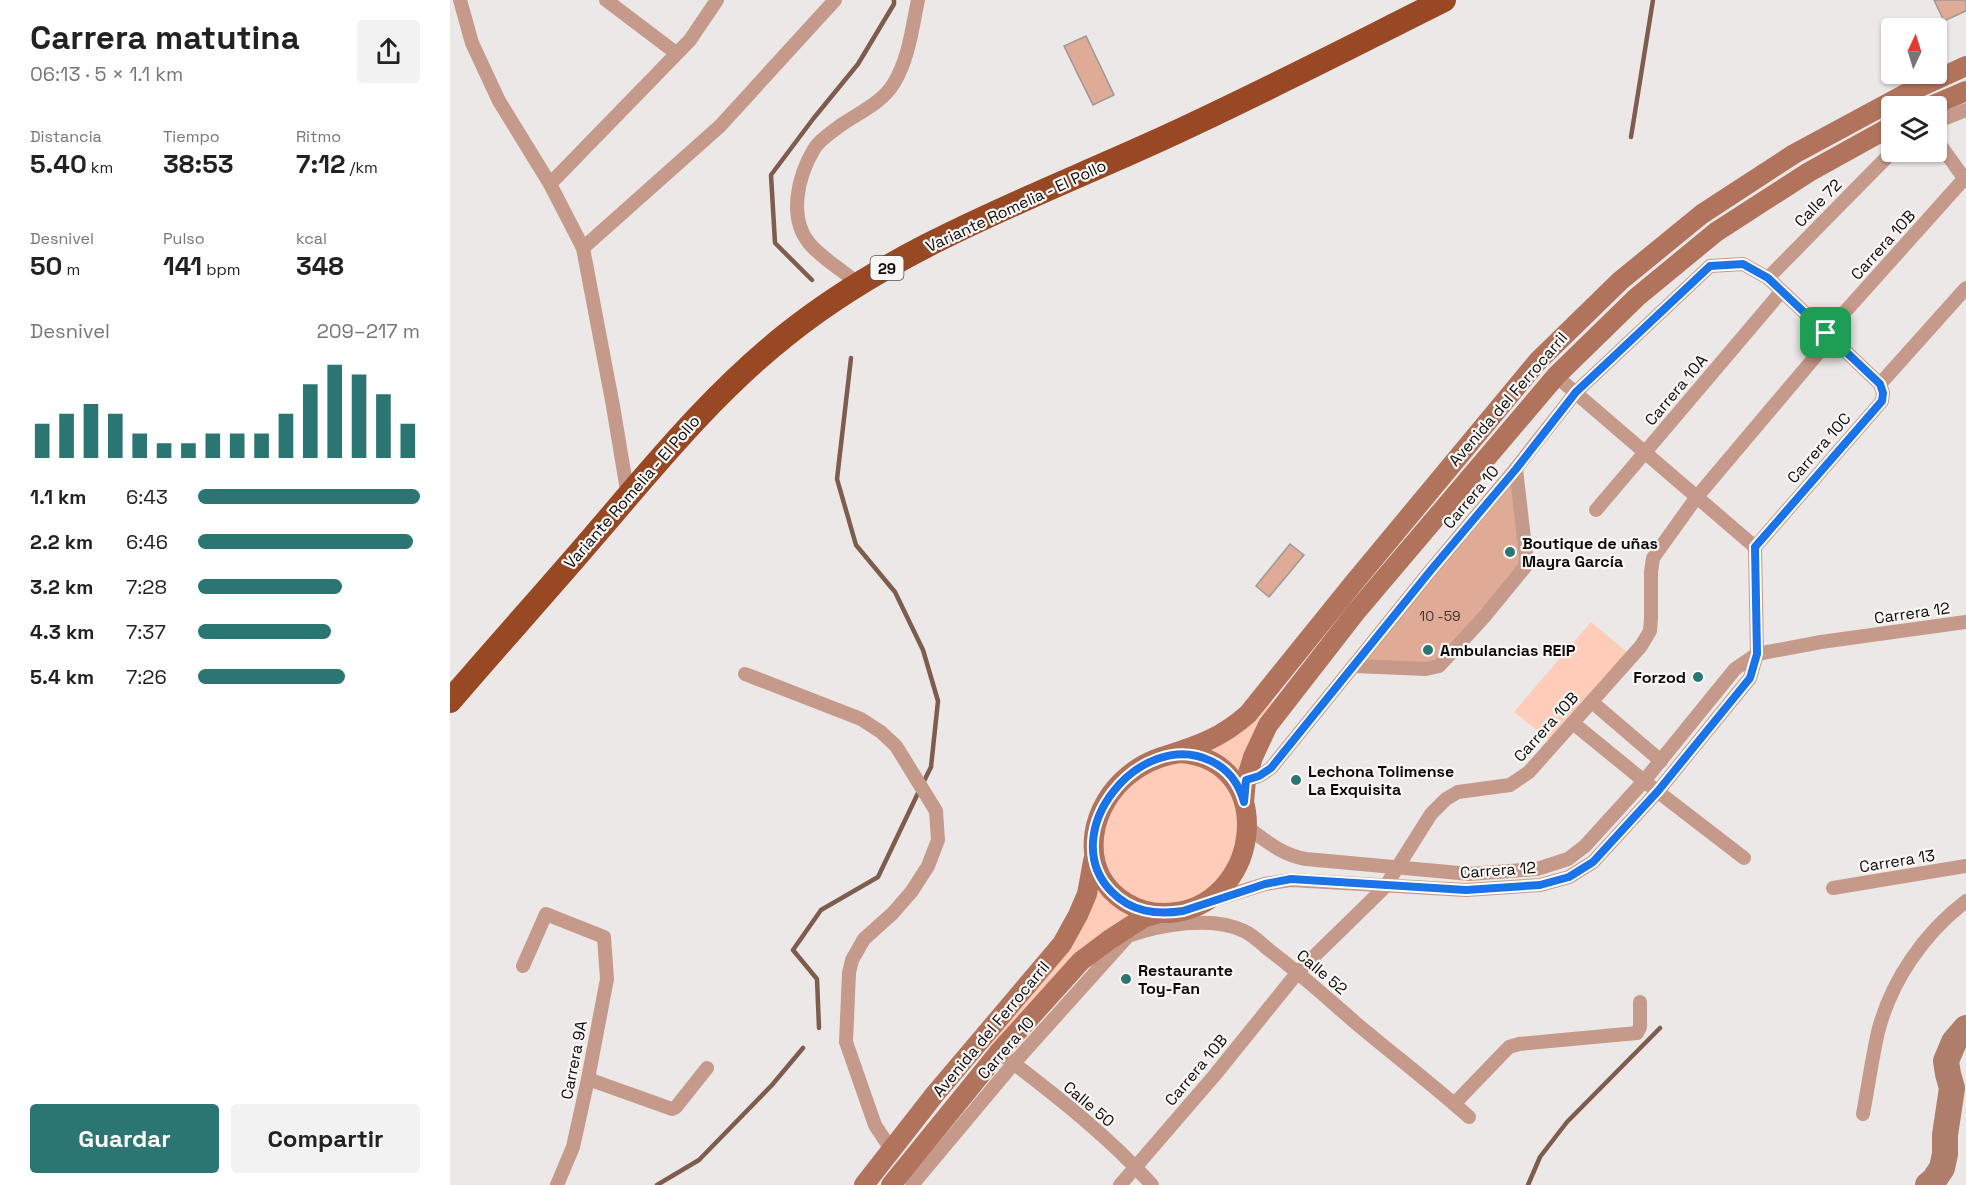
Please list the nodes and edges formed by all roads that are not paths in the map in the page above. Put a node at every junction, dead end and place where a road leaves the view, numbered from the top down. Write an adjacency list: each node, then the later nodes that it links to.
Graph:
1 (460, 0): 17 (street)
2 (717, 0): 7 (street)
3 (835, 0): 18 (street)
4 (918, 0): 20 (street)
5 (1444, 0): 20 (highway, Variante Romelia - El Pollo / 29)
6 (613, 2): 7 (street)
7 (676, 53): 17 (street)
8 (1966, 66): 40 (main road, Avenida del Ferrocarril)
9 (1966, 91): 10 (main road)
10 (1947, 99)
11 (1966, 110): 12 (street)
12 (1947, 118)
13 (1881, 132): 24 (main road, Avenida del Ferrocarril)
14 (1947, 155): 16 (street)
15 (1882, 162): 19 (street, Calle 72)
16 (1965, 180): 23 (street, Carrera 10B)
17 (550, 184): 18 (street)
18 (583, 248): 29 (street)
19 (1768, 278): 22 (street); 26 (street, Carrera 10)
20 (858, 284): 29 (highway, Variante Romelia - El Pollo / 29)
21 (1966, 288): 25 (street, Carrera 10C)
22 (1781, 292): 23 (street); 27 (street, Carrera 10A)
23 (1829, 335): 25 (street); 30 (street, Carrera 10B)
24 (1556, 376): 26 (street); 42 (main road, Avenida del Ferrocarril)
25 (1880, 384): 32 (street, Carrera 10C)
26 (1576, 392): 27 (street); 28 (street, Carrera 10)
27 (1646, 451): 30 (street); 31 (street, Carrera 10A)
28 (1516, 469): 35 (street, Carrera 10); 35 (street)
29 (628, 496): 37 (highway, Variante Romelia - El Pollo / 29)
30 (1696, 498): 32 (street); 38 (street, Carrera 10B)
31 (1596, 510)
32 (1755, 547): 34 (street)
33 (1966, 622): 34 (street, Carrera 12)
34 (1757, 654): 41 (street, Carrera 12); 44 (street, Carrera 12)
35 (1354, 666): 42 (street, Carrera 10)
36 (745, 674): 68 (street)
37 (450, 701)
38 (1592, 702): 39 (street, Carrera 10B); 41 (street)
39 (1573, 723): 43 (street); 50 (street, Carrera 10B)
40 (1168, 755): 45 (main road); 48 (main road)
41 (1661, 761): 43 (street, Carrera 12)
42 (1246, 780): 45 (main road, Avenida del Ferrocarril)
43 (1644, 781): 44 (street); 51 (street, Carrera 12)
44 (1658, 791): 47 (street); 52 (street, Carrera 12)
45 (1244, 802): 46 (main road)
46 (1247, 827): 50 (street, Carrera 12); 56 (main road)
47 (1744, 858)
48 (1093, 861): 57 (main road); 68 (main road, Avenida del Ferrocarril)
49 (1966, 866): 54 (street, Carrera 13)
50 (1398, 867): 51 (street, Carrera 12); 53 (street, Carrera 10B)
51 (1537, 869): 52 (street)
52 (1540, 885): 53 (street, Carrera 12)
53 (1385, 887): 56 (street, Carrera 12); 60 (street, Carrera 10B)
54 (1833, 888)
55 (1966, 901): 66 (street)
56 (1208, 902): 57 (main road)
57 (1156, 914): 62 (main road, Avenida del Ferrocarril)
58 (1128, 936): 60 (street, Calle 52); 62 (street, Carrera 10)
59 (523, 966): 64 (street, Carrera 9A)
60 (1298, 972): 65 (street, Calle 52); 69 (street, Carrera 10B)
61 (1640, 1002): 65 (street)
62 (1007, 1058): 69 (street, Calle 50); 72 (main road, Avenida del Ferrocarril); 73 (street, Carrera 10)
63 (707, 1068): 64 (street)
64 (588, 1079): 70 (street, Carrera 9A)
65 (1454, 1104): 67 (street, Calle 52)
66 (1863, 1114)
67 (1469, 1117)
68 (892, 1151): 71 (main road, Avenida del Ferrocarril)
69 (1136, 1167): 74 (street, Carrera 10B); 75 (street, Calle 50)
70 (558, 1185)
71 (864, 1185)
72 (891, 1185)
73 (912, 1185)
74 (1120, 1185)
75 (1152, 1185)

